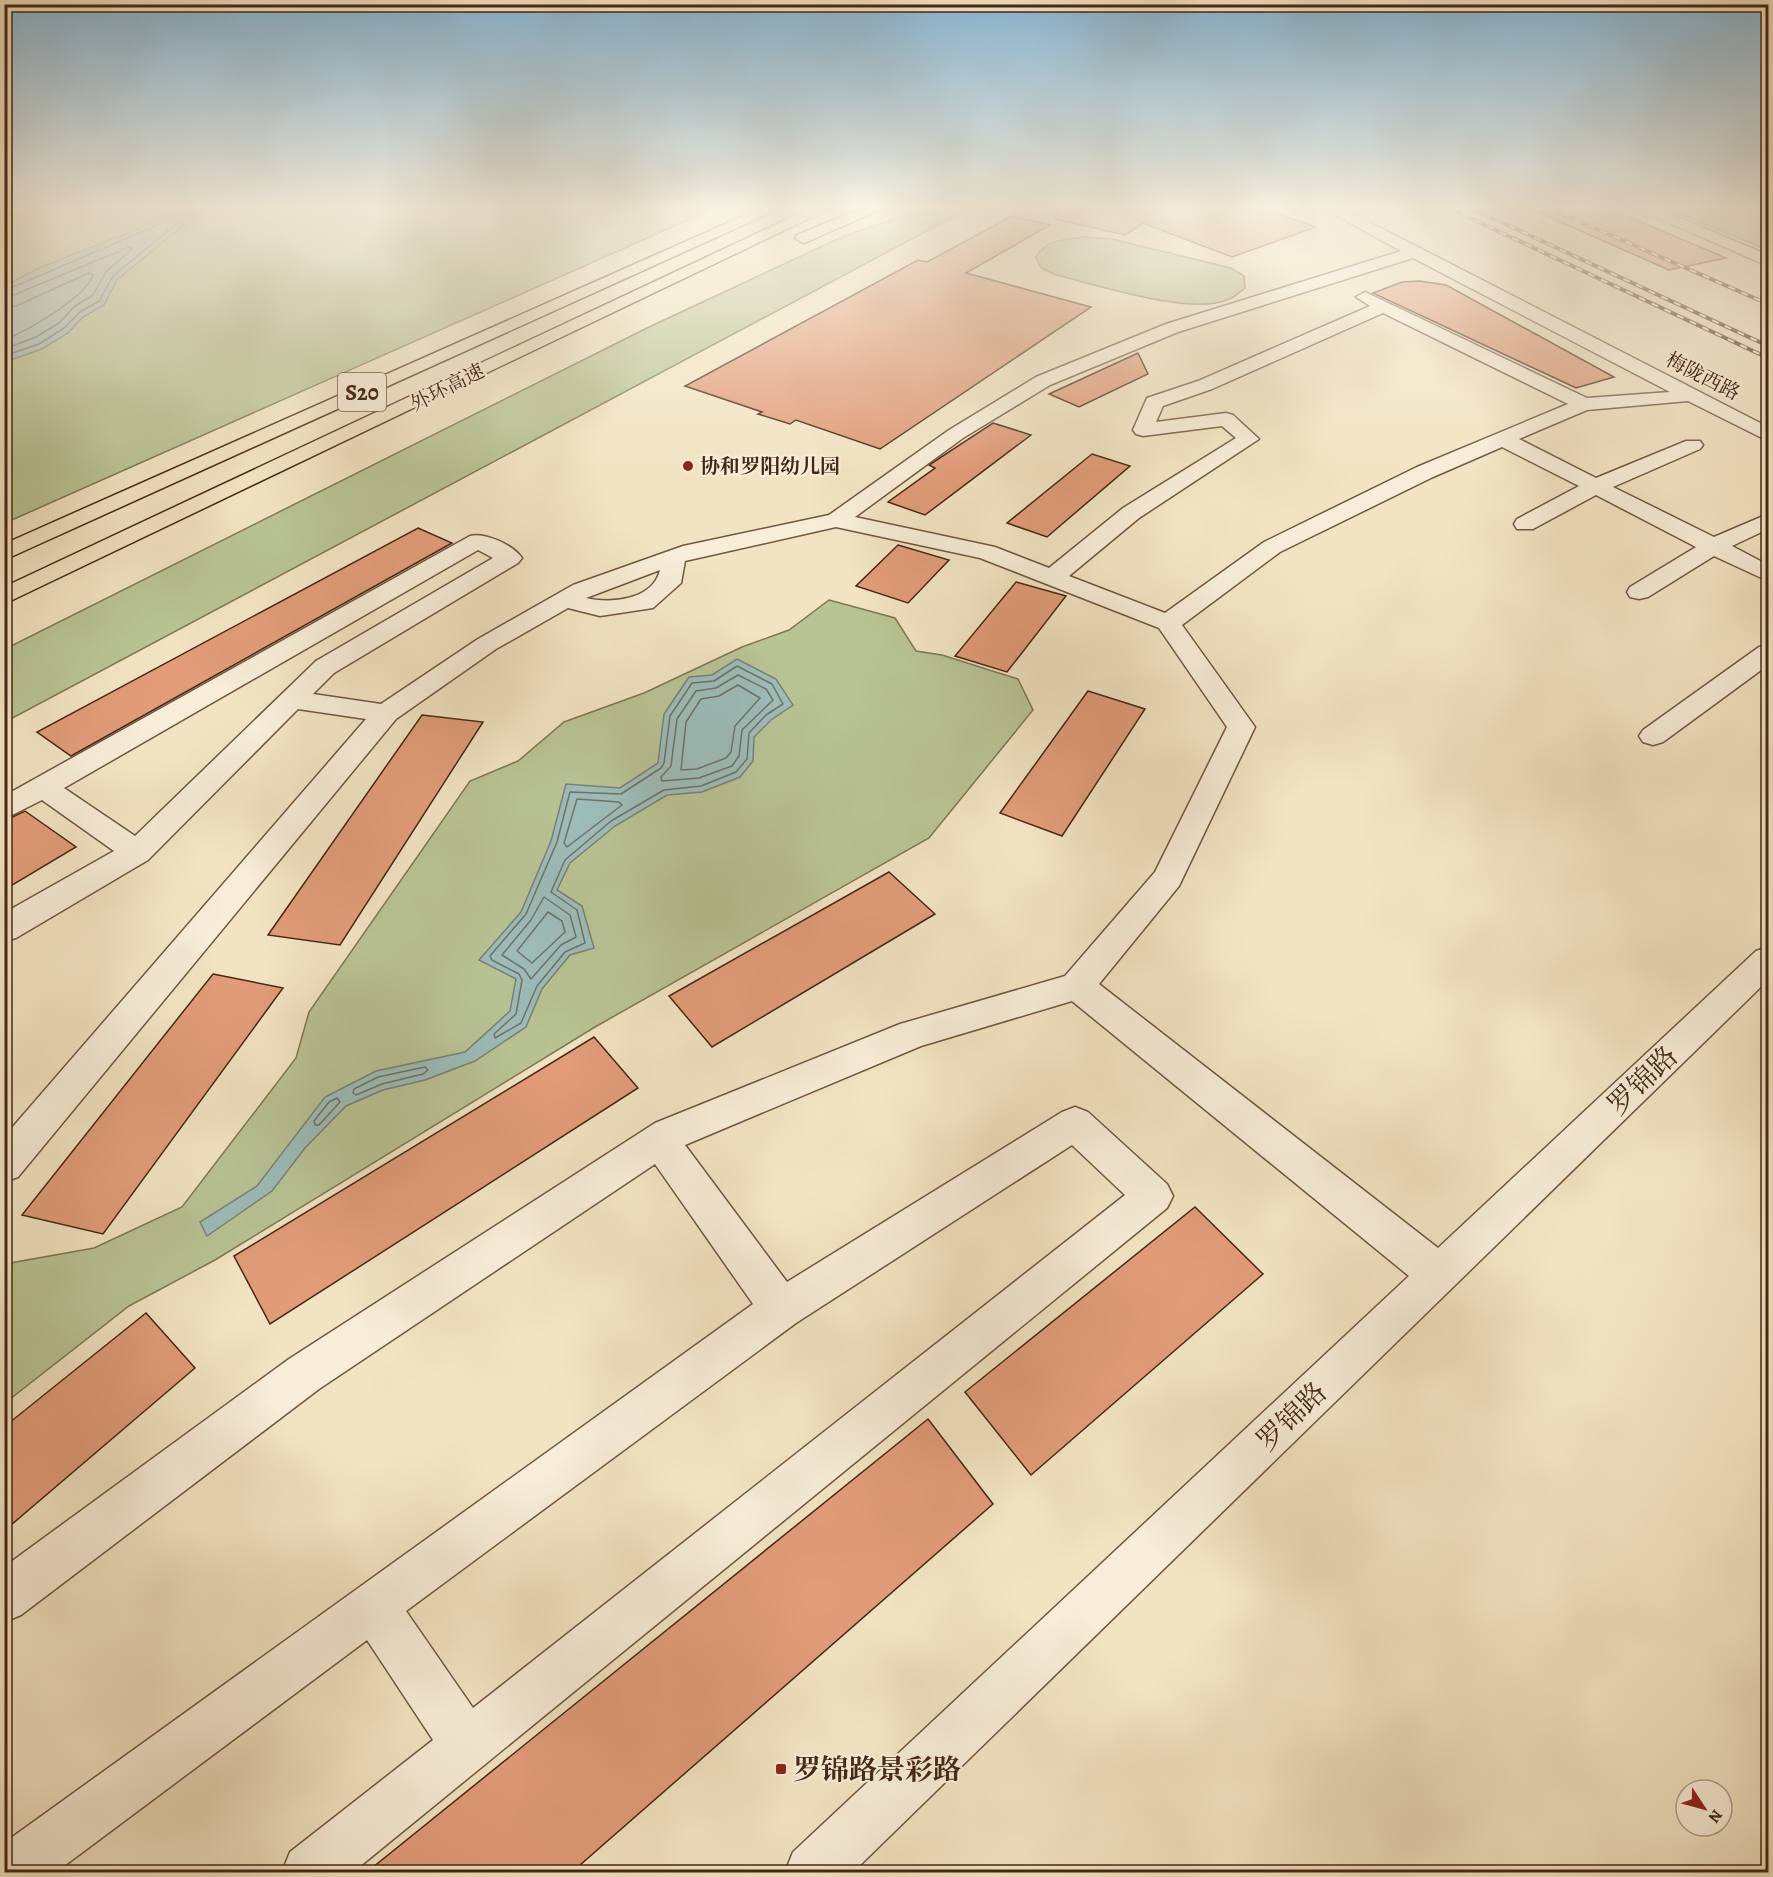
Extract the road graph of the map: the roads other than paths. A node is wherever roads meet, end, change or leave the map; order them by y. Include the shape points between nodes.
1 (570, 296) edge
2 (638, 296) edge
3 (675, 296) edge
4 (1276, 296) edge
5 (1363, 296) edge
6 (1498, 296) edge
7 (1518, 296) edge
8 (1384, 306) junction
9 (469, 378) junction
10 (1690, 395) junction
11 (1584, 404) junction
12 (1768, 423) edge
13 (1768, 435) edge
14 (1503, 439) junction
15 (1693, 445) dead end
16 (1596, 486) junction
17 (836, 520) junction
18 (1768, 521) edge
19 (1525, 524) dead end
20 (1714, 546) junction
21 (4, 553) edge
22 (1768, 574) edge
23 (1052, 578) junction
24 (1639, 592) dead end
25 (4, 597) edge
26 (1168, 623) junction
27 (1768, 653) edge
28 (292, 700) junction
29 (386, 713) junction
30 (1653, 736) dead end
31 (43, 787) junction
32 (4, 808) edge
33 (136, 852) junction
34 (4, 929) edge
35 (1768, 960) edge
36 (1077, 986) junction
37 (660, 1141) junction
38 (4, 1165) edge
39 (1439, 1274) junction
40 (781, 1309) junction
41 (4, 1598) edge
42 (373, 1605) junction
43 (468, 1747) junction
44 (11, 1872) edge
45 (310, 1872) edge
46 (813, 1872) edge

1 - 21 highway, 外环高速 / S20
2 - 9 highway, 外环高速 / S20
3 - 9 highway via 511,370
4 - 17 street via 1172,328 1043,381 956,434
5 - 8 street
6 - 10 street, 梅陇西路
7 - 12 street, 梅陇西路
8 - 11 street
8 - 23 street via 1205,385 1154,402 1143,429 1226,419 1249,439 1131,513
9 - 25 highway, 外环高速 / S20
10 - 11 street
10 - 13 street, 梅陇西路
11 - 14 street
14 - 16 street
14 - 26 street via 1425,472 1272,547
15 - 16 street
16 - 19 street
16 - 20 street
17 - 23 street via 987,552
17 - 29 street via 691,551 582,590 487,644
18 - 20 street
20 - 22 street
20 - 24 street
23 - 26 street
26 - 36 street via 1241,727 1168,878
27 - 30 street
28 - 29 street
28 - 31 street via 325,667 510,558 478,541
28 - 33 street
29 - 38 street
31 - 32 street
31 - 33 street
33 - 34 street
35 - 39 street, 罗锦路
36 - 37 street via 912,1034
36 - 39 street
37 - 40 street
37 - 41 street via 304,1374
39 - 46 street, 罗锦路
40 - 42 street
40 - 43 street via 1075,1123 1153,1196
42 - 43 street
42 - 44 street
43 - 45 street

